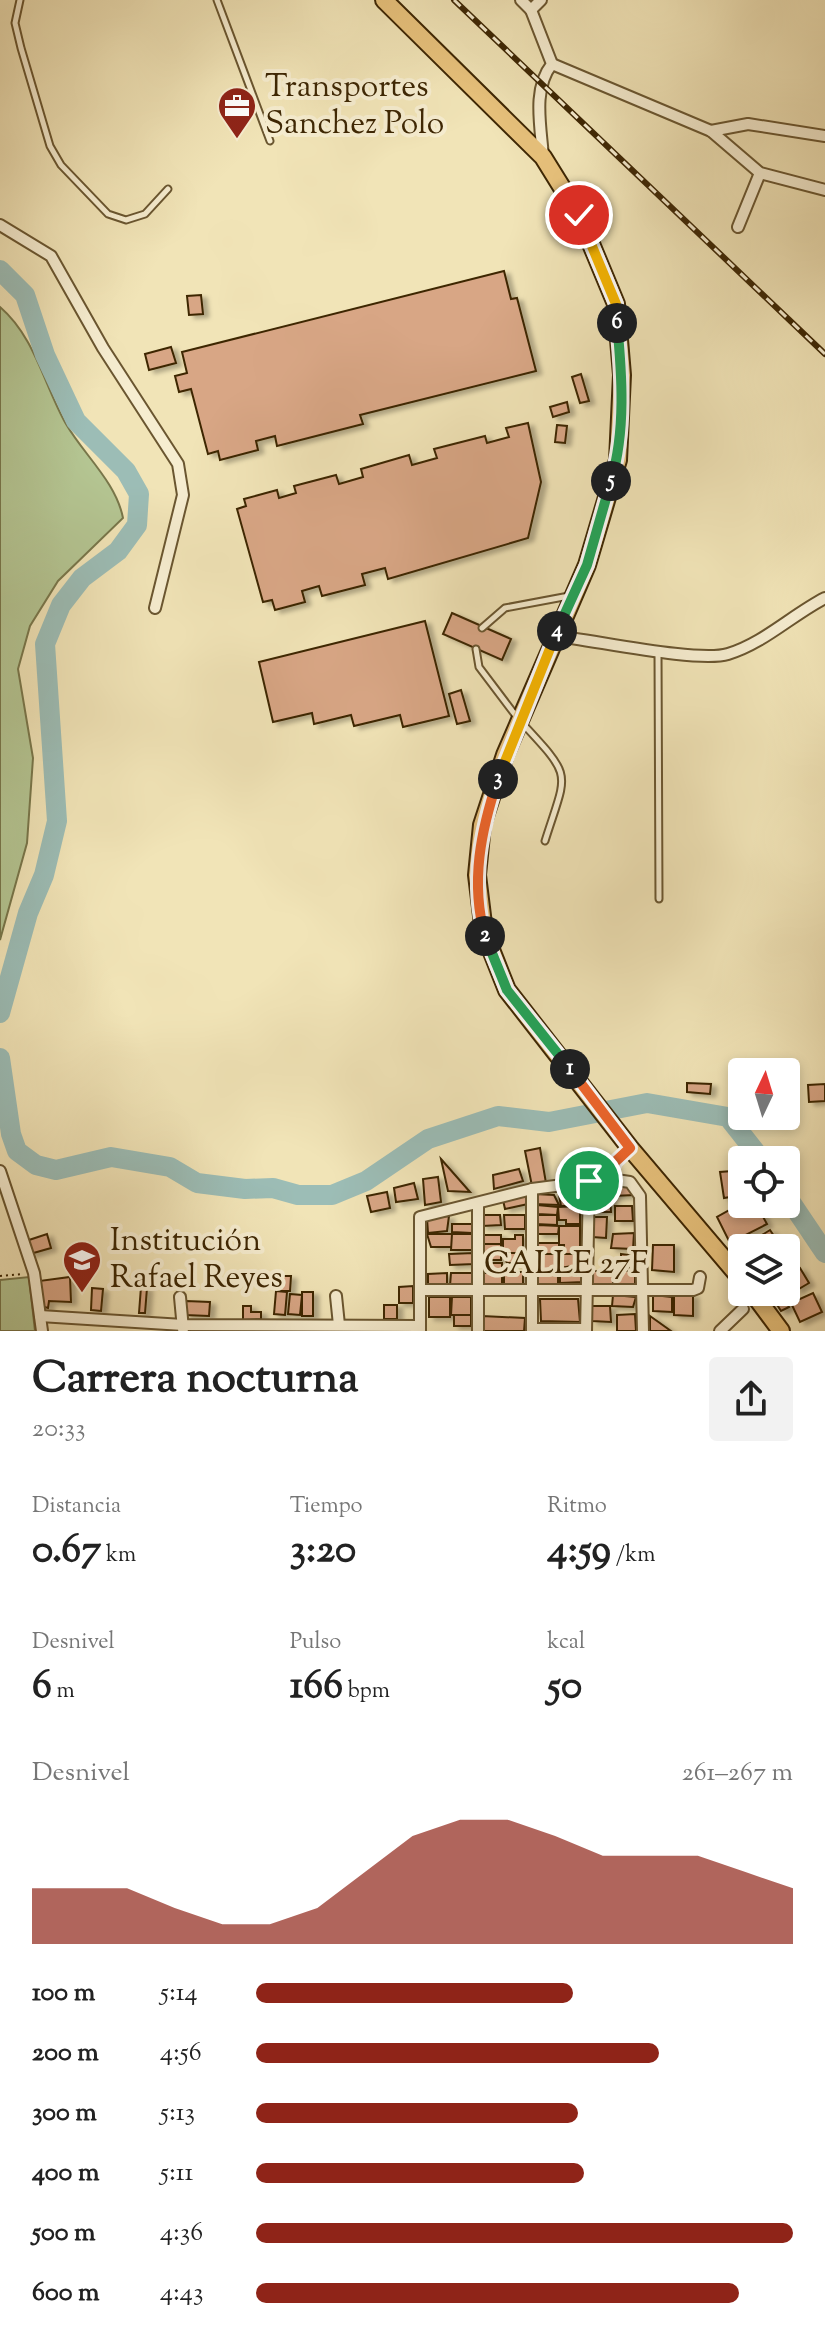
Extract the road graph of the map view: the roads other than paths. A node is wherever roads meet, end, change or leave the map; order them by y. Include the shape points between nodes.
1 (20, 0) edge
2 (217, 0) edge
3 (384, 0) edge
4 (521, 0) edge
5 (541, 0) edge
6 (531, 10) junction
7 (552, 64) junction
8 (711, 131) junction
9 (825, 136) edge
10 (270, 141) dead end
11 (543, 157) junction
12 (760, 173) junction
13 (168, 189) dead end
14 (825, 190) edge
15 (0, 225) edge
16 (738, 227) dead end
17 (574, 595) junction
18 (825, 598) edge
19 (155, 608) dead end
20 (482, 628) dead end
21 (555, 636) junction
22 (476, 649) dead end
23 (658, 649) junction
24 (520, 721) junction
25 (545, 841) dead end
26 (659, 899) dead end
27 (0, 1171) edge
28 (589, 1181) junction
29 (532, 1189) junction
30 (478, 1205) junction
31 (728, 1264) edge
32 (700, 1277) dead end
33 (421, 1290) junction
34 (478, 1290) junction
35 (587, 1290) junction
36 (532, 1291) junction
37 (643, 1292) junction
38 (336, 1296) dead end
39 (180, 1297) dead end
40 (762, 1306) edge
41 (743, 1309) dead end
42 (40, 1316) junction
43 (339, 1325) junction
44 (183, 1328) edge
45 (317, 1328) edge
46 (420, 1329) edge
47 (532, 1330) edge
48 (586, 1330) edge
49 (42, 1331) edge
50 (478, 1331) edge
51 (643, 1331) edge
52 (720, 1331) edge
53 (781, 1331) edge

1 - 13 lane via 15,23 21,48 50,146 61,165 108,214 126,220 145,214
2 - 10 lane
3 - 11 main road
4 - 6 street
5 - 6 street
6 - 7 street
7 - 8 street
7 - 11 street via 540,98
8 - 9 street via 748,124
8 - 12 street
11 - 17 main road via 579,215 616,304 622,375 618,460
12 - 14 street
12 - 16 street
15 - 19 street via 51,256 178,464 183,495
17 - 20 lane via 505,608
17 - 21 main road
18 - 23 street via 763,638 726,654 693,656
21 - 23 street
21 - 24 main road
22 - 24 lane via 479,667
23 - 26 lane
24 - 25 lane via 563,771
24 - 31 main road via 482,825 477,875 484,932 507,990
27 - 42 street via 34,1273
28 - 29 street
28 - 35 street
28 - 37 street via 630,1182 640,1196
29 - 30 street
29 - 36 street
30 - 33 street via 425,1214 418,1222
30 - 34 street
32 - 37 street, CALLE 27F via 696,1290
33 - 34 street, CALLE 27F
33 - 46 street
34 - 36 street, CALLE 27F
34 - 50 street
35 - 36 street, CALLE 27F
35 - 37 street, CALLE 27F
35 - 48 street
36 - 47 street
37 - 51 street
38 - 43 street
39 - 44 street
40 - 53 main road
41 - 52 street
42 - 44 street
42 - 49 street
43 - 45 street
43 - 46 street
44 - 45 street
47 - 48 street

